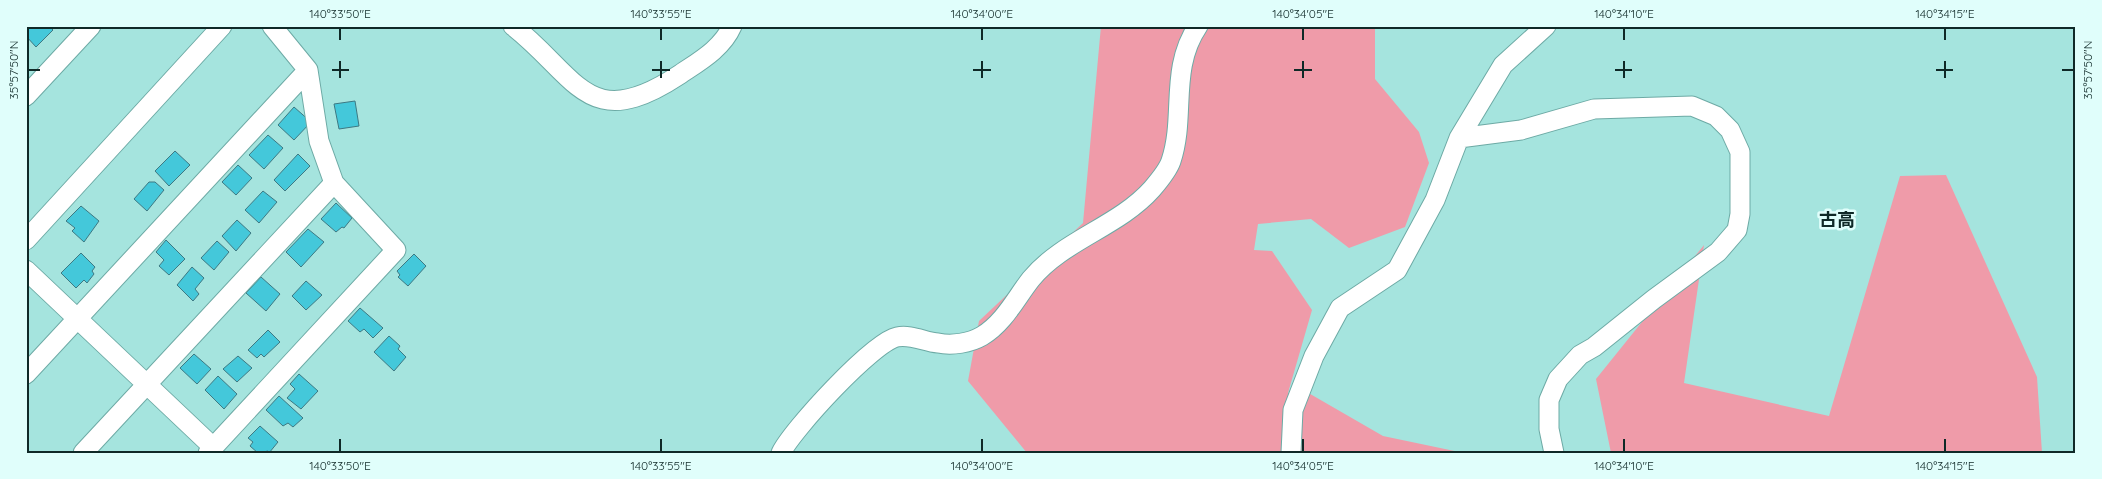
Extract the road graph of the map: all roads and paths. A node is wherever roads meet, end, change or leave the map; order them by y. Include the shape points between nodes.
1 (91, 26) edge
2 (222, 26) edge
3 (272, 26) edge
4 (514, 26) edge
5 (732, 26) edge
6 (1198, 26) edge
7 (1546, 26) edge
8 (308, 70) junction
9 (26, 96) edge
10 (1459, 138) junction
11 (334, 183) junction
12 (26, 240) edge
13 (26, 270) edge
14 (78, 318) junction
15 (26, 374) edge
16 (147, 384) junction
17 (211, 450) edge
18 (83, 453) edge
19 (781, 453) edge
20 (1291, 453) edge
21 (1554, 453) edge

1 - 9 street
2 - 12 street
3 - 8 street
4 - 5 street via 578,88 593,96 625,101 656,90 710,54 722,43
6 - 19 street via 1182,60 1171,162 1151,190 1129,209 1049,262 1031,279 1014,305 983,335 967,342 938,344 922,338 897,337 868,355 793,433
7 - 10 street via 1503,65
8 - 11 street via 319,141
8 - 14 street
10 - 20 street via 1435,200 1396,270 1340,308 1314,356 1293,410
10 - 21 street via 1521,130 1594,110 1692,106 1716,116 1730,130 1740,152 1737,230 1718,252 1580,355 1558,379 1549,400 1549,428
11 - 16 street
11 - 17 street via 396,250
13 - 14 street
14 - 15 street
14 - 16 street
16 - 17 street
16 - 18 street

